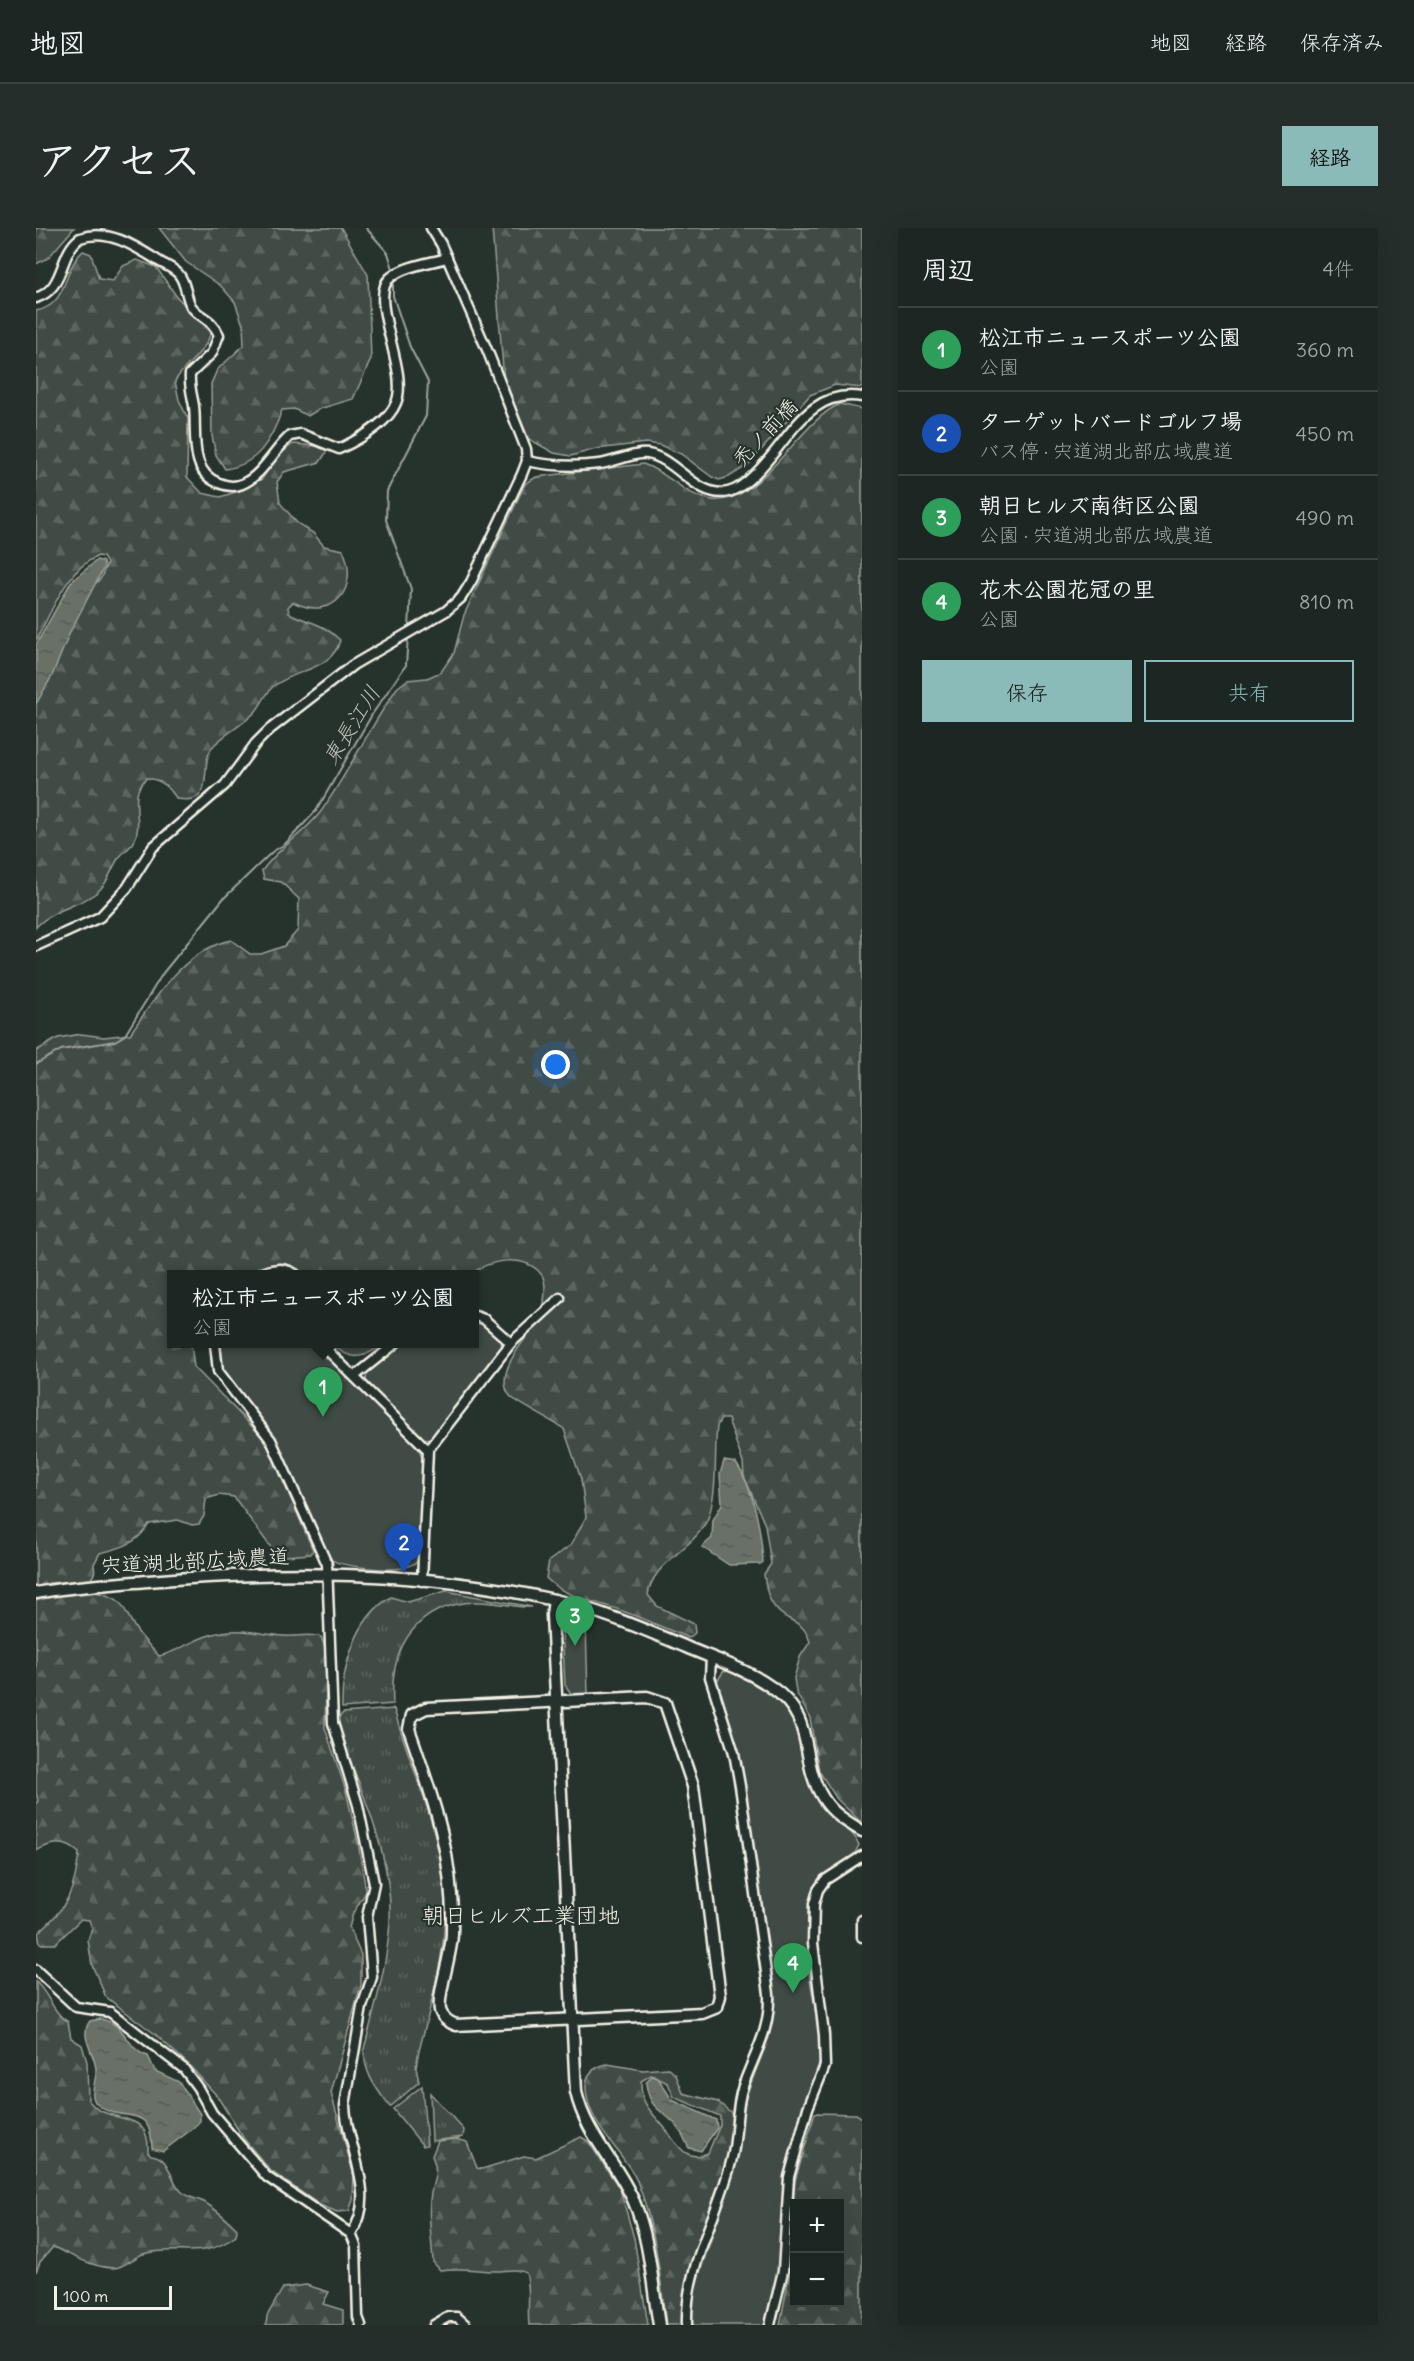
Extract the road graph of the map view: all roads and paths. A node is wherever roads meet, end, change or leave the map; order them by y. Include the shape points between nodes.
1 (431, 228) edge
2 (447, 258) junction
3 (36, 298) edge
4 (862, 397) edge
5 (527, 461) junction
6 (36, 946) edge
7 (271, 1270) edge
8 (288, 1270) edge
9 (560, 1298) dead end
10 (479, 1318) edge
11 (511, 1343) junction
12 (215, 1348) edge
13 (325, 1348) edge
14 (390, 1348) edge
15 (355, 1376) junction
16 (428, 1450) junction
17 (327, 1575) junction
18 (422, 1581) junction
19 (36, 1593) edge
20 (554, 1600) junction
21 (711, 1657) junction
22 (556, 1701) junction
23 (862, 1831) edge
24 (862, 1856) edge
25 (862, 1920) edge
26 (862, 1937) edge
27 (36, 1970) edge
28 (570, 2019) junction
29 (351, 2234) junction
30 (361, 2325) edge
31 (434, 2325) edge
32 (466, 2325) edge
33 (659, 2325) edge
34 (687, 2325) edge
35 (770, 2325) edge

1 - 2 street
2 - 3 street via 400,272 390,277 384,288 381,304 391,335 400,392 387,417 339,448 301,434 290,436 254,477 240,485 226,486 214,481 198,461 190,374 212,353 219,334 214,323 192,307 180,275 120,236 98,230 87,233 69,249 57,281
2 - 5 street via 526,448
4 - 5 street, 禿ノ前橋 via 837,396 823,401 808,412 767,462 728,492 714,492 701,486 664,460 645,453 598,464
5 - 6 street via 461,598 446,611 353,665 269,730 225,785 153,847 114,905 84,926
7 - 8 street
9 - 11 street
10 - 11 street
11 - 16 street
12 - 17 street via 218,1371 271,1440 327,1564
13 - 15 street
14 - 15 street
15 - 16 street
16 - 18 street
17 - 18 street, 宍道湖北部広域農道
17 - 19 street, 宍道湖北部広域農道 via 232,1574
17 - 29 street via 333,1723 358,1805 374,1883 367,1917 372,1977 362,2007 345,2105 362,2195
18 - 20 street, 宍道湖北部広域農道
20 - 21 street, 宍道湖北部広域農道 via 622,1621
20 - 22 street
21 - 23 street, 宍道湖北部広域農道 via 770,1686 793,1708 804,1730 822,1797 832,1810
21 - 34 street via 710,1677 740,1786 770,2014 743,2086 732,2158 688,2287
22 - 28 street
22 - 28 street via 647,1697 665,1703 693,1786 720,1996 717,2007 702,2013
22 - 28 street via 422,1708 412,1715 408,1725 441,1826 451,1877 452,1943 440,2001 443,2016 456,2025
24 - 35 street via 825,1880 814,1904 813,1943 825,2066 808,2108 789,2177 783,2271
25 - 26 street
27 - 29 street via 76,2007 110,2012 184,2069 212,2113 267,2177
28 - 33 street via 579,2108 588,2129 635,2202
29 - 30 street via 356,2246
31 - 32 street via 448,2317 457,2317

